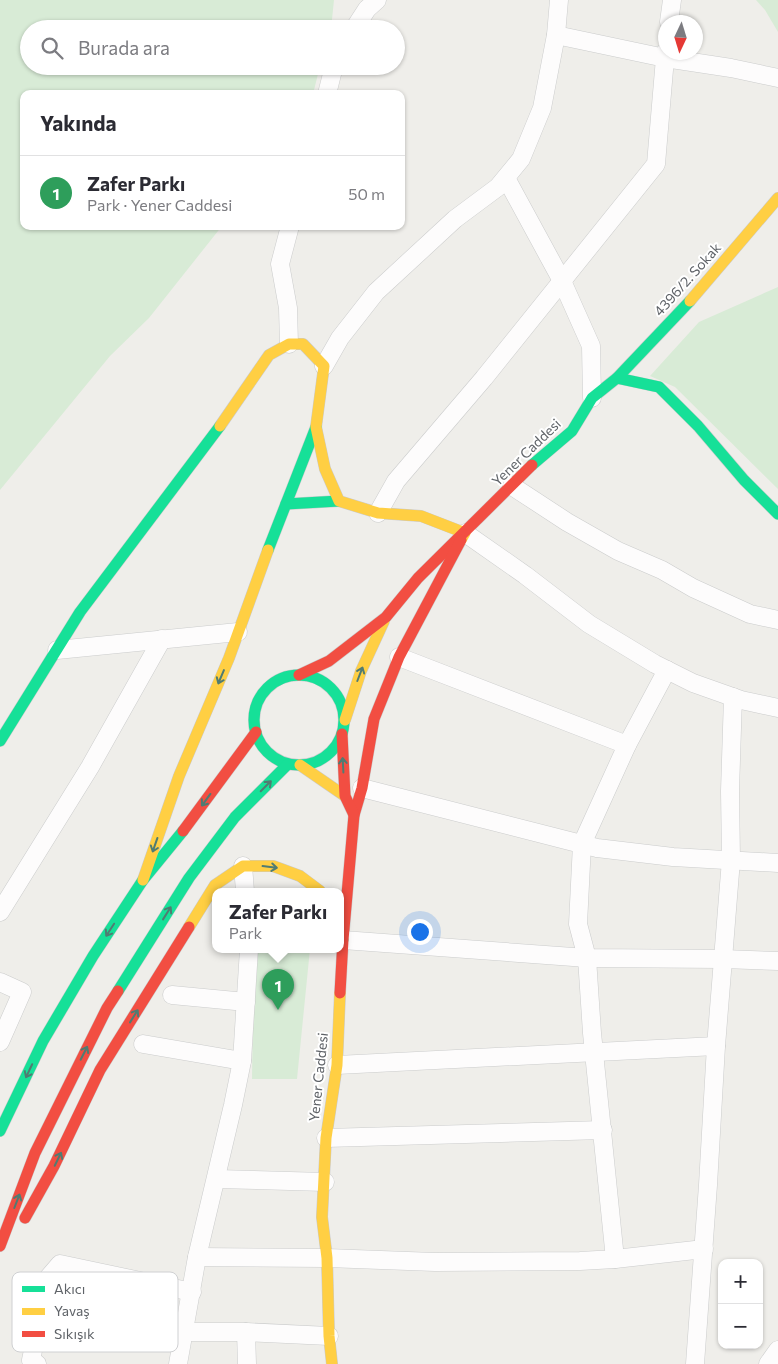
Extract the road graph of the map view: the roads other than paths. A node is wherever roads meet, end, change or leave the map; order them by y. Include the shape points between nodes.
1 (377, 0) edge
2 (560, 0) edge
3 (672, 0) edge
4 (670, 15) edge
5 (360, 20) edge
6 (556, 35) junction
7 (658, 53) edge
8 (665, 60) edge
9 (693, 60) edge
10 (332, 75) edge
11 (778, 78) edge
12 (328, 90) edge
13 (506, 178) junction
14 (778, 198) edge
15 (289, 230) edge
16 (562, 281) junction
17 (289, 344) junction
18 (324, 366) junction
19 (617, 378) junction
20 (592, 398) junction
21 (316, 428) junction
22 (512, 486) junction
23 (339, 502) junction
24 (286, 504) junction
25 (378, 514) junction
26 (778, 514) edge
27 (465, 533) junction
28 (386, 616) junction
29 (778, 620) edge
30 (238, 632) junction
31 (162, 639) junction
32 (57, 650) junction
33 (399, 657) junction
34 (667, 670) junction
35 (299, 675) junction
36 (734, 697) junction
37 (778, 708) edge
38 (345, 720) junction
39 (256, 732) junction
40 (342, 734) junction
41 (0, 741) edge
42 (627, 745) junction
43 (294, 764) junction
44 (362, 788) junction
45 (345, 796) junction
46 (354, 815) junction
47 (582, 844) junction
48 (731, 860) junction
49 (778, 863) edge
50 (243, 866) junction
51 (143, 880) junction
52 (213, 888) edge
53 (245, 888) edge
54 (316, 888) edge
55 (212, 890) edge
56 (0, 912) edge
57 (344, 916) edge
58 (344, 936) edge
59 (248, 953) edge
60 (341, 953) edge
61 (587, 958) junction
62 (723, 959) junction
63 (778, 961) edge
64 (0, 982) edge
65 (172, 995) dead end
66 (246, 1002) junction
67 (0, 1042) edge
68 (143, 1044) dead end
69 (716, 1046) junction
70 (595, 1052) junction
71 (242, 1061) junction
72 (337, 1065) junction
73 (603, 1130) junction
74 (0, 1131) edge
75 (326, 1138) junction
76 (216, 1179) junction
77 (325, 1182) junction
78 (704, 1249) junction
79 (2, 1251) edge
80 (197, 1257) junction
81 (327, 1258) junction
82 (615, 1259) junction
83 (53, 1272) edge
84 (98, 1272) edge
85 (178, 1289) edge
86 (192, 1292) junction
87 (183, 1332) junction
88 (246, 1332) junction
89 (329, 1336) junction
90 (778, 1350) edge
91 (33, 1352) edge
92 (37, 1364) edge
93 (178, 1364) edge
94 (247, 1364) edge
95 (332, 1364) edge
96 (694, 1364) edge
97 (768, 1364) edge

1 - 5 street
2 - 6 street
3 - 4 street
6 - 7 street
6 - 13 street via 542,108 522,159
8 - 16 street via 656,164
9 - 11 street
10 - 12 street
13 - 16 street
13 - 18 street via 455,219 376,292 340,338
14 - 19 main road, 4396/2. Sokak via 686,305
15 - 17 street via 280,264 288,308
16 - 20 street via 591,346
16 - 25 street via 396,481
17 - 18 main road via 303,344
17 - 32 main road via 269,355 80,612
18 - 21 main road
19 - 20 main road, Yener Caddesi
19 - 26 main road via 659,387
20 - 22 main road, Yener Caddesi via 572,431
21 - 23 main road via 325,469
21 - 24 main road
22 - 27 main road, Yener Caddesi
22 - 29 street via 618,551 750,614
23 - 24 main road
23 - 25 main road
24 - 30 main road
25 - 27 main road via 421,516
27 - 28 main road, Yener Caddesi via 418,578
27 - 33 main road, Yener Caddesi
27 - 34 street via 589,624
28 - 35 main road, Yener Caddesi via 329,661
38 -> 28 main road, Yener Caddesi via 361,671
30 - 31 street
30 -> 51 main road via 180,776
31 - 32 street
31 - 56 street via 90,767
32 - 41 main road
33 - 42 street
33 - 44 main road, Yener Caddesi via 374,719
34 - 36 street
34 - 42 street
35 - 38 main road via 311,676 331,688 343,708
35 - 39 main road via 276,681 263,693 255,709
36 - 37 street
36 - 48 street
38 - 40 main road
39 - 43 main road via 260,743 277,760
39 -> 51 main road
40 - 43 main road via 332,752 322,759 311,764
45 -> 40 main road
42 - 47 street
43 - 45 main road
79 -> 43 main road via 35,1153 107,1008 189,878 235,817
44 - 46 main road, Yener Caddesi
44 - 47 street
45 - 46 main road
46 - 57 main road, Yener Caddesi
47 - 48 street via 673,857
47 - 61 street via 578,924
48 - 49 street
48 - 62 street
52 -> 50 main road
50 - 53 street
50 -> 54 main road via 273,866 300,876
51 -> 74 main road via 43,1041
79 -> 55 main road via 54,1166 100,1070
58 - 61 street
59 - 66 street
60 - 72 main road, Yener Caddesi
61 - 62 street
61 - 70 street
62 - 63 street
62 - 69 street
64 - 67 street via 22,992
65 - 66 street
66 - 71 street
68 - 71 street
69 - 70 street
69 - 78 street
70 - 72 street
70 - 73 street
71 - 76 street
72 - 75 main road, Yener Caddesi
73 - 75 street
73 - 82 street
75 - 77 main road, Yener Caddesi
76 - 77 street
76 - 80 street
77 - 81 main road, Yener Caddesi via 322,1217
78 - 82 street
78 - 96 street
80 - 81 street
80 - 86 street
81 - 82 street via 435,1262
81 - 89 main road, Yener Caddesi
83 - 84 street via 60,1264
85 - 86 street
86 - 87 street
87 - 88 street
87 - 93 street
88 - 89 street
88 - 94 street
89 - 95 main road, Yener Caddesi
90 - 97 street
91 - 92 street via 31,1360

